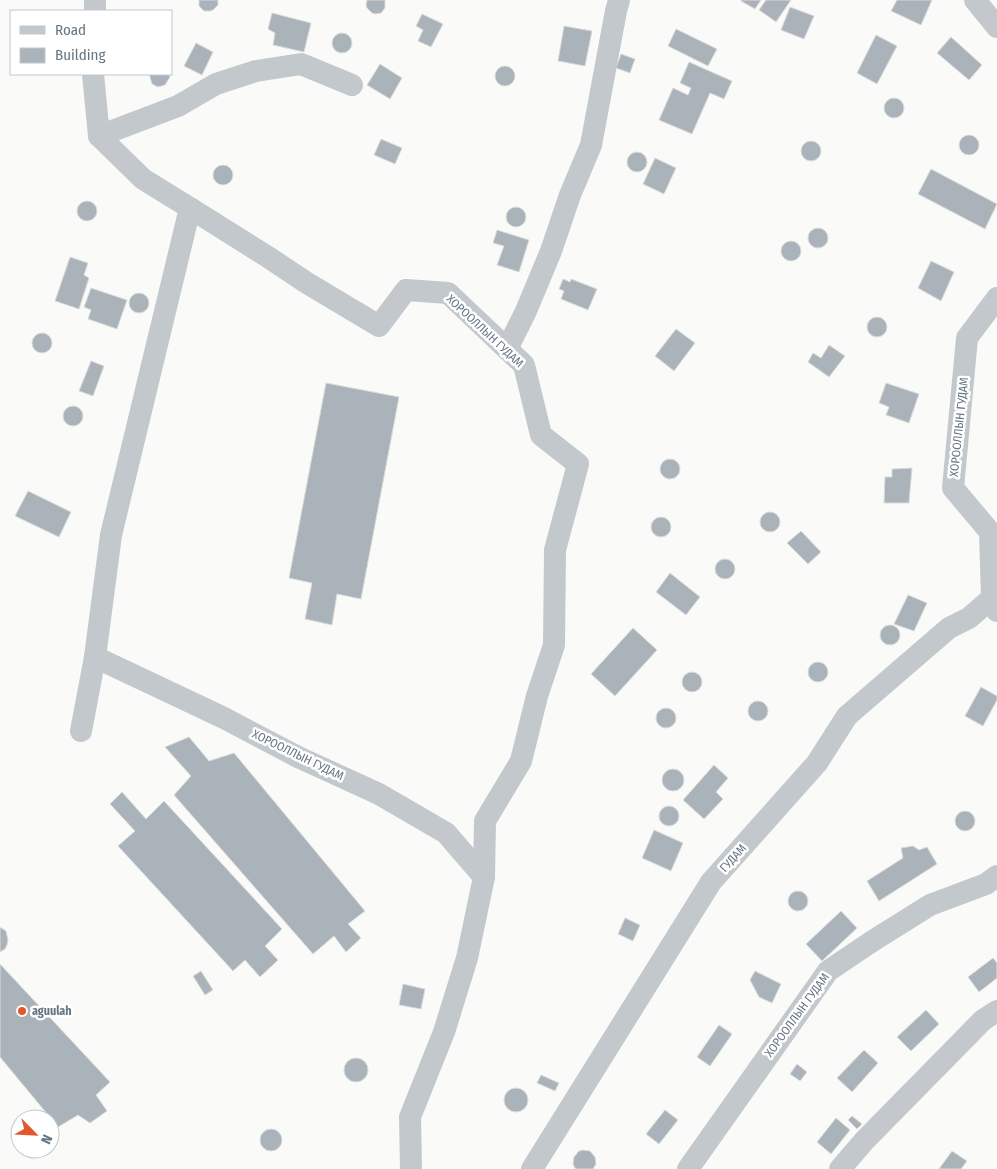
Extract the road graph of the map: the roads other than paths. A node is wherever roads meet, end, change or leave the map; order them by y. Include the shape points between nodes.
1 (619, 0) edge
2 (976, 0) edge
3 (997, 18) edge
4 (997, 27) edge
5 (93, 75) edge
6 (352, 85) dead end
7 (99, 136) junction
8 (190, 208) junction
9 (997, 298) edge
10 (507, 349) junction
11 (994, 605) edge
12 (95, 657) junction
13 (81, 731) dead end
14 (997, 876) edge
15 (484, 877) junction
16 (997, 1011) edge
17 (411, 1169) edge
18 (532, 1169) edge
19 (688, 1169) edge
20 (840, 1169) edge

1 - 10 street via 591,145 526,311
2 - 3 street
2 - 4 street
5 - 7 street
6 - 7 street via 301,64 256,71 216,84 178,106
7 - 8 street via 143,178
8 - 10 street, ХОРООЛЛЫН ГУДАМ via 379,326 406,290 448,293
8 - 12 street via 111,535
9 - 11 street, ХОРООЛЛЫН ГУДАМ via 967,338 953,488 990,532
10 - 15 street, ХОРООЛЛЫН ГУДАМ via 524,365 541,435 578,464 555,550 554,645 521,761 485,821
11 - 18 street, ГУДАМ via 949,628 847,716 817,763 711,882
12 - 13 street
12 - 15 street, ХОРООЛЛЫН ГУДАМ via 379,794 446,833
14 - 19 street, ХОРООЛЛЫН ГУДАМ via 986,884 930,905 828,971
15 - 17 street, ХОРООЛЛЫН ГУДАМ via 467,958 444,1032 410,1117
16 - 20 street via 983,1020

